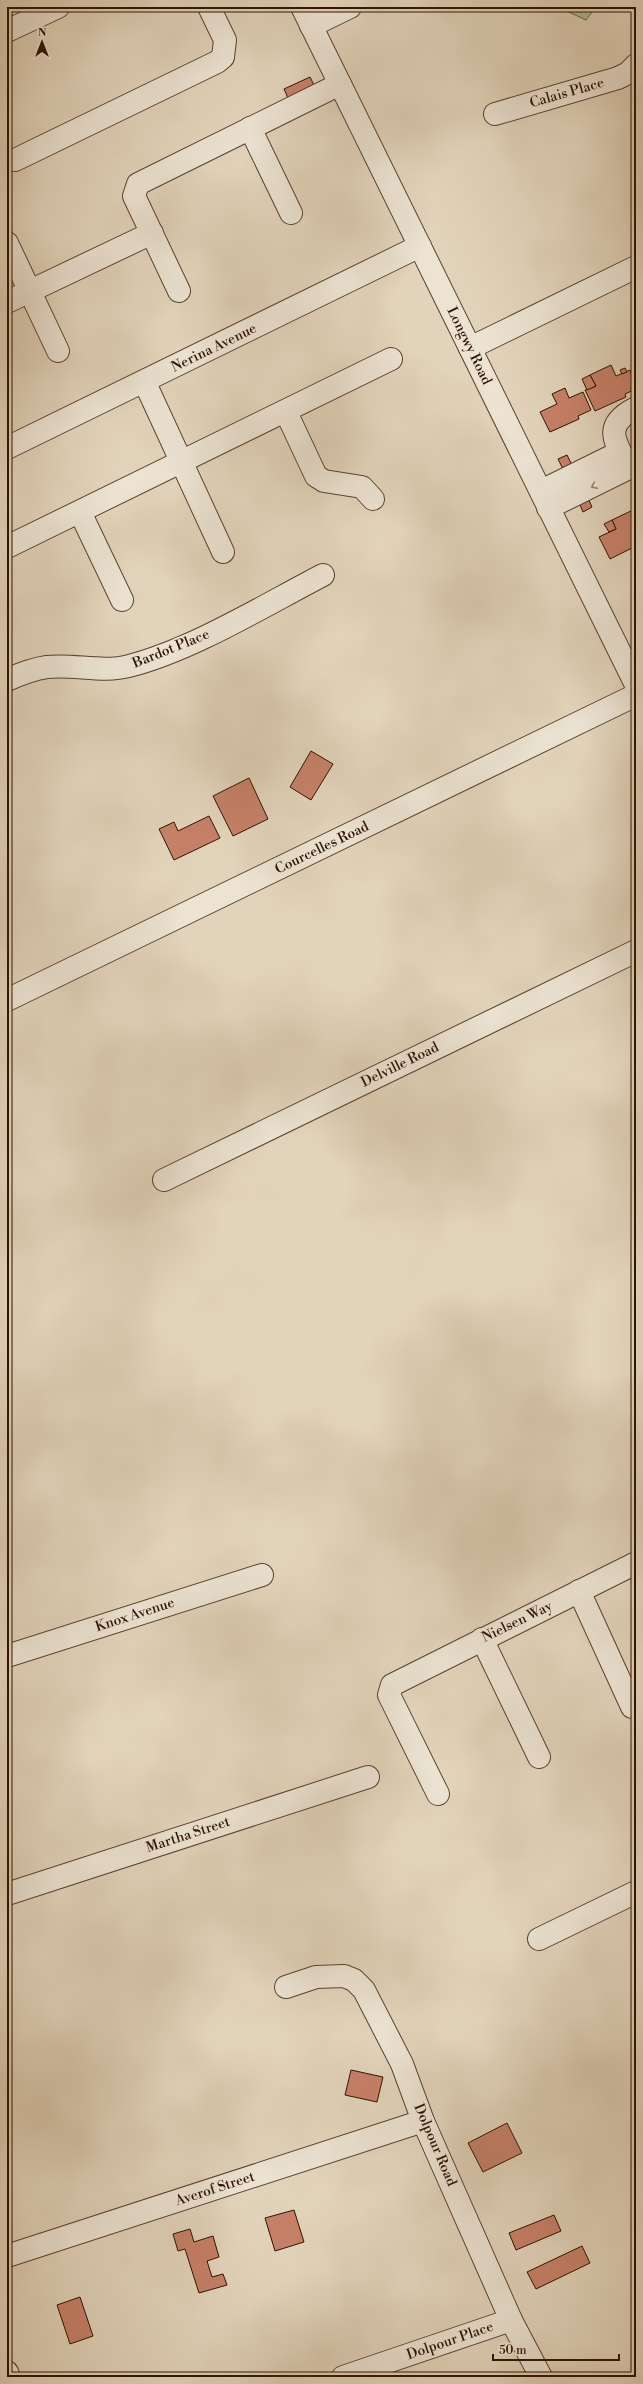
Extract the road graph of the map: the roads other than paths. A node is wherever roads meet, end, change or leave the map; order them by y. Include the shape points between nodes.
1 (58, 7) edge
2 (209, 7) edge
3 (350, 7) edge
4 (307, 16) edge
5 (7, 31) edge
6 (636, 66) edge
7 (340, 84) junction
8 (495, 114) dead end
9 (250, 128) junction
10 (15, 160) dead end
11 (291, 213) dead end
12 (152, 232) junction
13 (7, 243) edge
14 (420, 246) junction
15 (636, 267) edge
16 (179, 291) dead end
17 (30, 292) junction
18 (7, 302) edge
19 (470, 348) junction
20 (58, 351) dead end
21 (391, 359) dead end
22 (144, 383) junction
23 (636, 408) edge
24 (286, 412) junction
25 (7, 448) edge
26 (181, 462) junction
27 (628, 466) edge
28 (373, 499) dead end
29 (544, 500) junction
30 (80, 512) junction
31 (7, 547) edge
32 (224, 552) dead end
33 (323, 575) dead end
34 (122, 600) dead end
35 (7, 680) edge
36 (636, 686) edge
37 (636, 695) edge
38 (636, 951) edge
39 (7, 1000) edge
40 (164, 1180) dead end
41 (636, 1563) edge
42 (262, 1575) dead end
43 (579, 1591) junction
44 (482, 1639) junction
45 (7, 1656) edge
46 (632, 1707) dead end
47 (539, 1757) dead end
48 (368, 1777) dead end
49 (438, 1794) dead end
50 (636, 1892) edge
51 (7, 1894) edge
52 (539, 1939) dead end
53 (286, 1987) dead end
54 (423, 2121) junction
55 (7, 2256) edge
56 (512, 2320) junction
57 (7, 2372) edge
58 (9, 2377) edge
59 (343, 2377) edge
60 (541, 2377) edge

1 - 5 street
2 - 10 street via 225,40 223,57 217,62
3 - 4 street
4 - 7 street, Longwy Road
6 - 8 street, Calais Place via 618,78
7 - 9 street
7 - 14 street, Longwy Road
9 - 11 street
9 - 12 street via 138,184 134,196
12 - 16 street
12 - 17 street
13 - 17 street
14 - 19 street, Longwy Road
14 - 22 street, Nerina Avenue
15 - 19 street
17 - 18 street
17 - 20 street
19 - 29 street, Longwy Road
21 - 24 street
22 - 25 street, Nerina Avenue
22 - 26 street
23 - 27 street via 620,417 615,425 614,435
24 - 26 street
24 - 28 street via 316,476 324,481 362,486
26 - 30 street
26 - 32 street
27 - 29 street
29 - 36 street, Longwy Road
30 - 31 street
30 - 34 street
33 - 35 street, Bardot Place via 207,634 142,663 116,668 47,667
37 - 39 street, Courcelles Road
38 - 40 street, Delville Road
41 - 43 street, Nielsen Way
42 - 45 street, Knox Avenue
43 - 44 street, Nielsen Way
43 - 46 street
44 - 47 street
44 - 49 street, Nielsen Way via 398,1681 390,1688 390,1695
48 - 51 street, Martha Street
50 - 52 street
53 - 54 street, Dolpour Road via 316,1977 331,1976 344,1976 360,1983 402,2064
54 - 55 street, Averof Street
54 - 56 street, Dolpour Road
56 - 59 street, Dolpour Place
56 - 60 street, Dolpour Road
57 - 58 street

